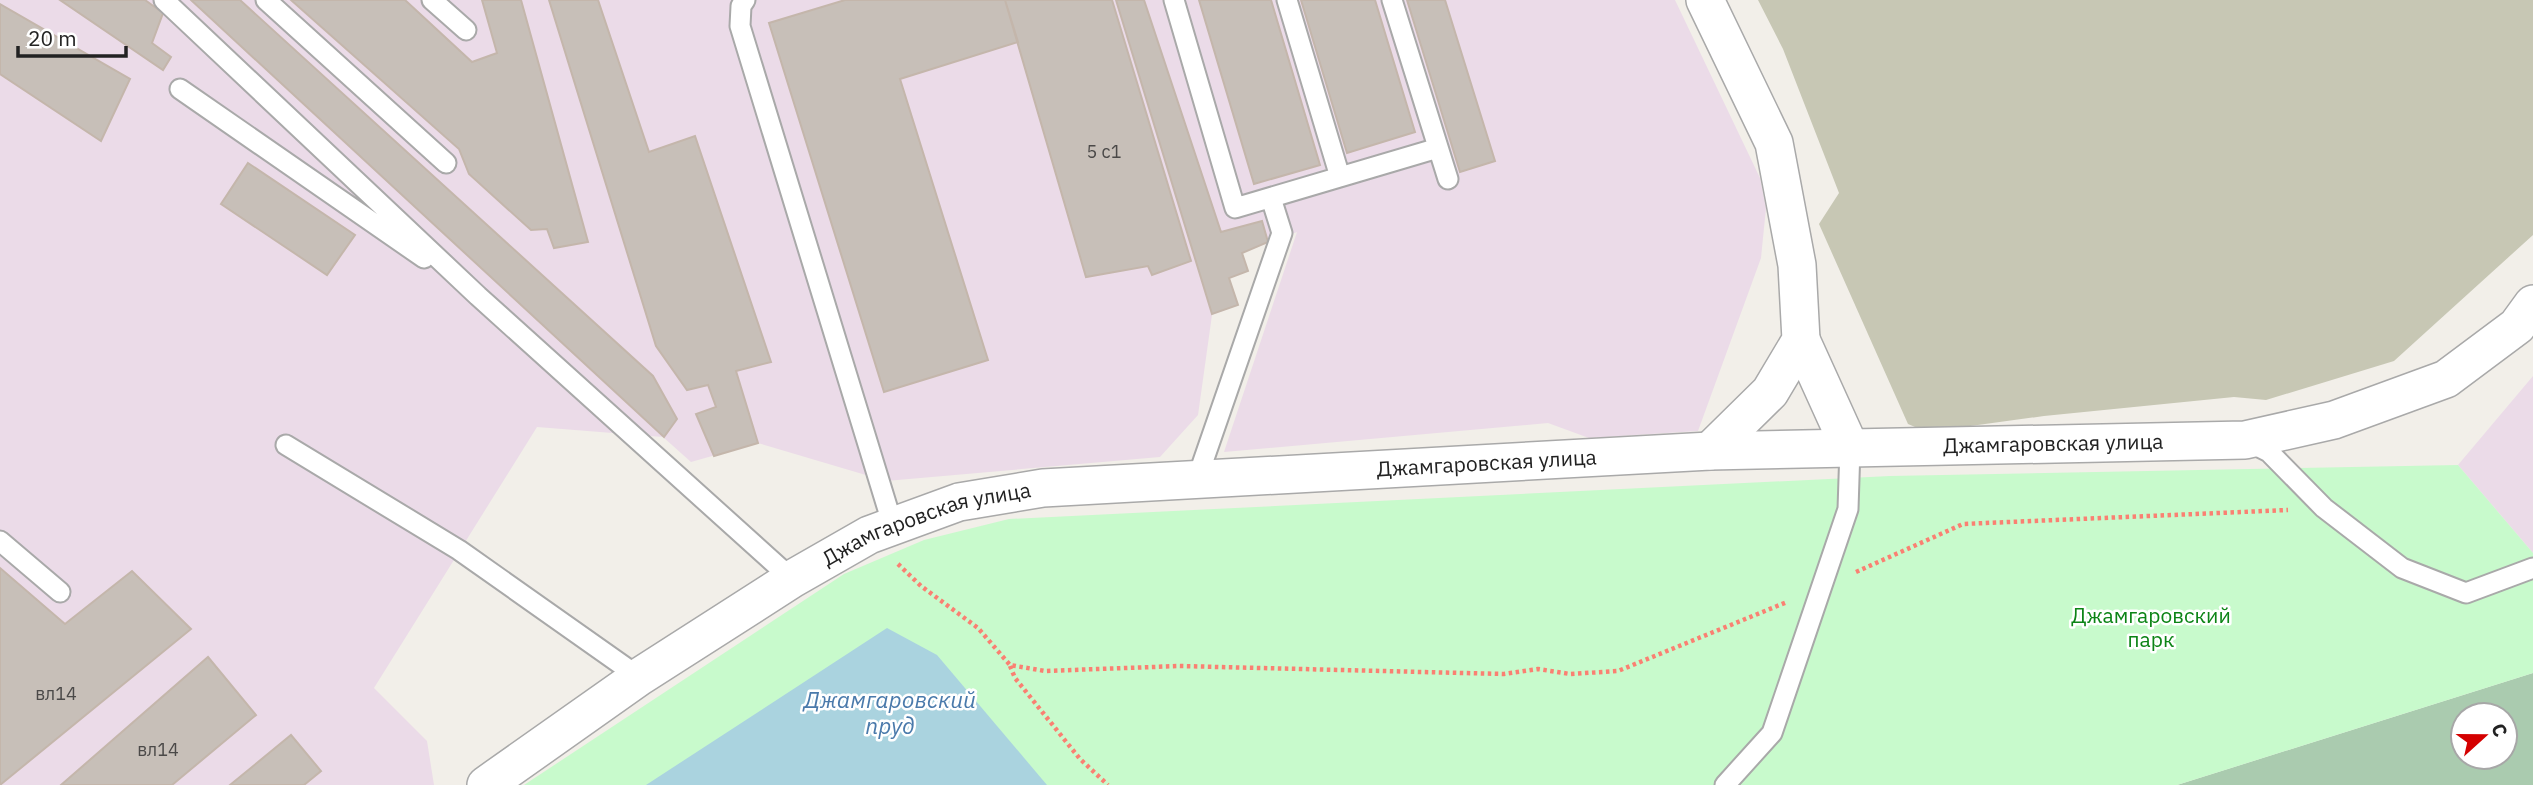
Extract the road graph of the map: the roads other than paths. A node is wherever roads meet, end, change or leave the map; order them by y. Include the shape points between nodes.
1 (163, 0) edge
2 (265, 0) edge
3 (432, 0) edge
4 (745, 0) edge
5 (1174, 0) edge
6 (1287, 0) edge
7 (1392, 0) edge
8 (1705, 0) edge
9 (466, 30) dead end
10 (180, 89) dead end
11 (1438, 149) junction
12 (446, 163) dead end
13 (1340, 177) junction
14 (1448, 179) dead end
15 (1271, 198) junction
16 (478, 296) junction
17 (2533, 304) edge
18 (1801, 340) junction
19 (2245, 440) junction
20 (286, 445) dead end
21 (1850, 448) junction
22 (1710, 452) junction
23 (1197, 479) junction
24 (881, 530) junction
25 (0, 541) edge
26 (2533, 568) edge
27 (792, 579) junction
28 (60, 592) dead end
29 (639, 677) junction
30 (486, 785) edge
31 (1725, 785) edge

1 - 16 lane
2 - 12 lane
3 - 9 lane
4 - 24 lane via 740,26
5 - 15 lane via 1235,208
6 - 13 lane
7 - 11 lane
8 - 18 street via 1774,143 1797,265
10 - 16 lane
11 - 13 lane
11 - 14 lane
13 - 15 lane
15 - 23 lane via 1282,233
16 - 27 lane
17 - 19 street, Джамгаровская улица via 2517,326 2446,379 2334,420
18 - 21 street
18 - 22 street via 1770,392
19 - 21 street, Джамгаровская улица
19 - 26 lane via 2269,452 2324,508 2402,568 2466,593
20 - 29 lane via 460,550
21 - 22 street, Джамгаровская улица
21 - 31 lane via 1848,509 1772,733
22 - 23 street, Джамгаровская улица
23 - 24 street, Джамгаровская улица via 1043,488 959,502
24 - 27 street, Джамгаровская улица
25 - 28 lane
27 - 29 street, Джамгаровская улица
29 - 30 street, Джамгаровская улица

